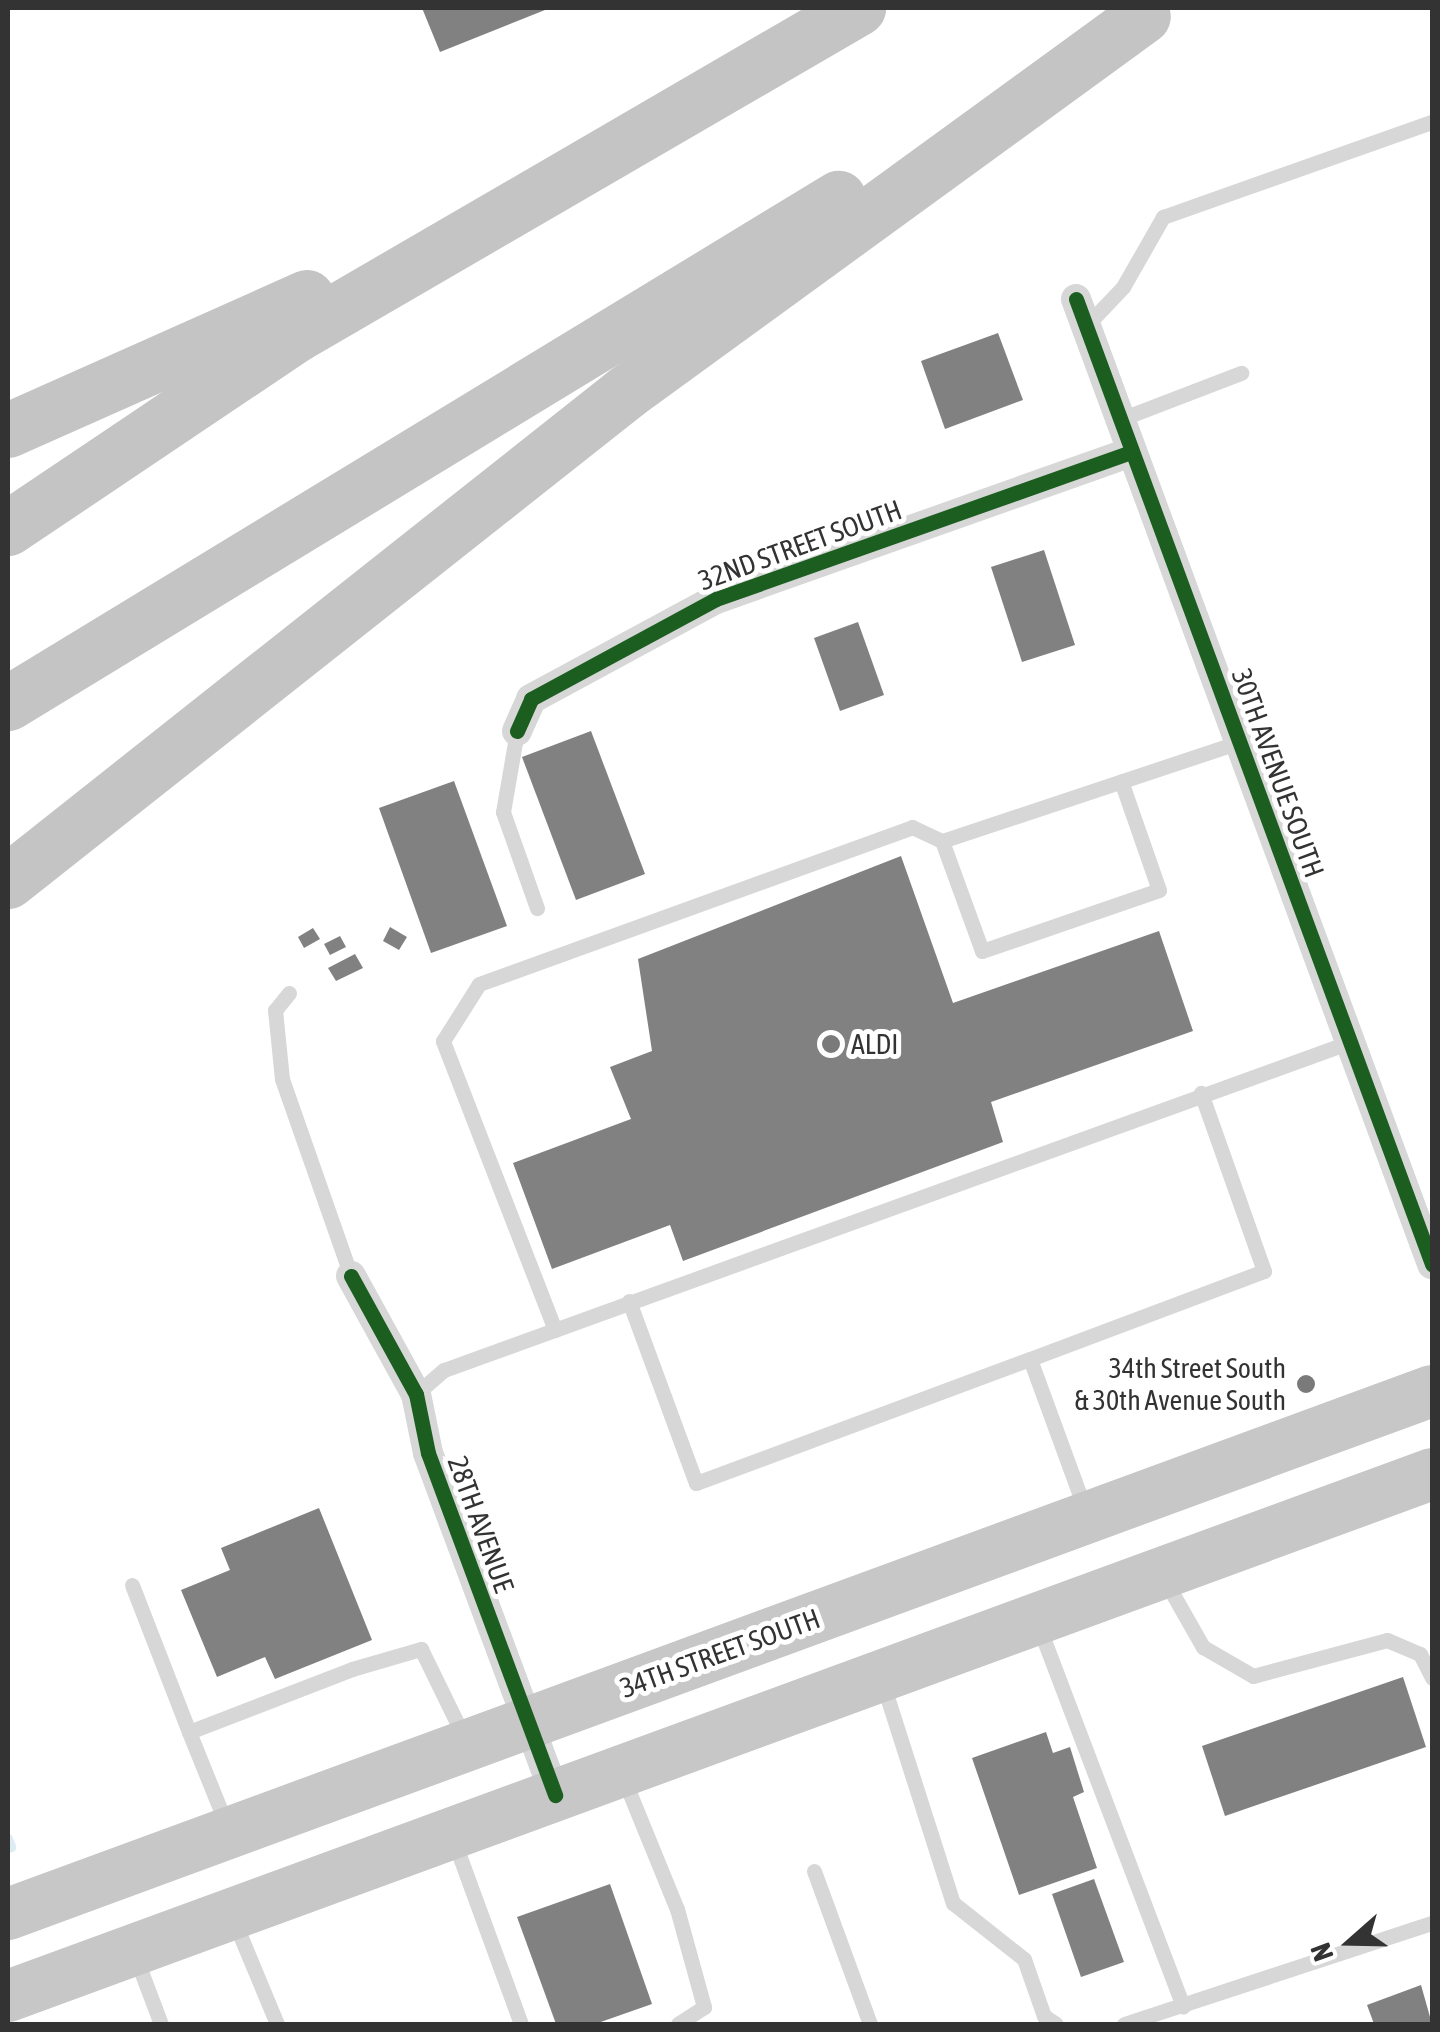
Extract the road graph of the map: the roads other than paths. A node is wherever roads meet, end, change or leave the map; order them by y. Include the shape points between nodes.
1 (858, 8) edge
2 (1150, 12) edge
3 (1432, 122) edge
4 (500, 221) junction
5 (1081, 312) joint
6 (1241, 374) dead end
7 (1120, 420) junction
8 (8, 430) edge
9 (1132, 452) junction
10 (8, 528) edge
11 (8, 703) edge
12 (517, 731) joint
13 (1240, 742) junction
14 (1121, 781) junction
15 (942, 841) junction
16 (8, 880) edge
17 (537, 908) dead end
18 (289, 993) dead end
19 (1350, 1042) junction
20 (1201, 1093) junction
21 (1432, 1264) edge
22 (352, 1276) joint
23 (629, 1302) junction
24 (554, 1330) junction
25 (1030, 1359) junction
26 (1432, 1391) edge
27 (416, 1394) junction
28 (1432, 1474) edge
29 (1088, 1518) junction
30 (1161, 1573) junction
31 (132, 1585) dead end
32 (1036, 1619) junction
33 (880, 1676) junction
34 (1432, 1678) edge
35 (529, 1723) junction
36 (188, 1732) junction
37 (468, 1745) junction
38 (620, 1771) junction
39 (555, 1795) junction
40 (230, 1833) junction
41 (451, 1833) junction
42 (814, 1871) dead end
43 (232, 1913) junction
44 (8, 1914) edge
45 (1432, 1923) edge
46 (132, 1950) junction
47 (8, 1996) edge
48 (1184, 2007) junction
49 (162, 2024) edge
50 (278, 2024) edge
51 (521, 2024) edge
52 (678, 2024) edge
53 (870, 2024) edge
54 (1056, 2024) edge
55 (1124, 2024) edge

1 - 4 highway
2 - 11 highway
2 - 16 highway via 626,392
3 - 5 lane via 1163,217 1124,287
4 - 8 highway
4 - 10 highway via 297,334
5 - 7 street, 30TH AVENUE SOUTH
6 - 7 lane
7 - 9 street, 30TH AVENUE SOUTH
9 - 12 street, 32ND STREET SOUTH via 716,599 531,699
9 - 13 street, 30TH AVENUE SOUTH
12 - 17 lane via 502,812
13 - 14 lane
13 - 19 street, 30TH AVENUE SOUTH
14 - 15 lane
14 - 15 lane via 1159,890 982,952
15 - 24 lane via 912,827 478,984 460,1004 443,1041
18 - 22 lane via 275,1010 282,1079
19 - 20 lane
19 - 21 street, 30TH AVENUE SOUTH
20 - 23 lane
20 - 25 lane via 1264,1270
22 - 27 street, 28TH AVENUE
23 - 24 lane
23 - 25 lane via 696,1482
24 - 27 lane via 444,1370
25 - 29 lane
26 - 29 highway, 34TH STREET SOUTH
27 - 35 street, 28TH AVENUE via 428,1453
28 - 30 highway
29 - 35 highway, 34TH STREET SOUTH
30 - 32 highway
30 - 34 lane via 1203,1646 1253,1676 1387,1640 1420,1654
31 - 36 lane
32 - 33 highway
32 - 48 lane
33 - 38 highway
33 - 54 lane via 953,1903 1024,1960 1044,2016
35 - 37 highway, 34TH STREET SOUTH
35 - 39 street, 28TH AVENUE
36 - 37 lane via 421,1649
36 - 40 lane
37 - 40 highway, 34TH STREET SOUTH
38 - 39 highway
38 - 52 lane via 704,2007
39 - 41 highway
40 - 44 highway, 34TH STREET SOUTH
41 - 43 highway
41 - 51 lane
42 - 53 lane
43 - 46 highway
43 - 50 lane
45 - 48 lane
46 - 47 highway
46 - 49 lane
48 - 55 lane

